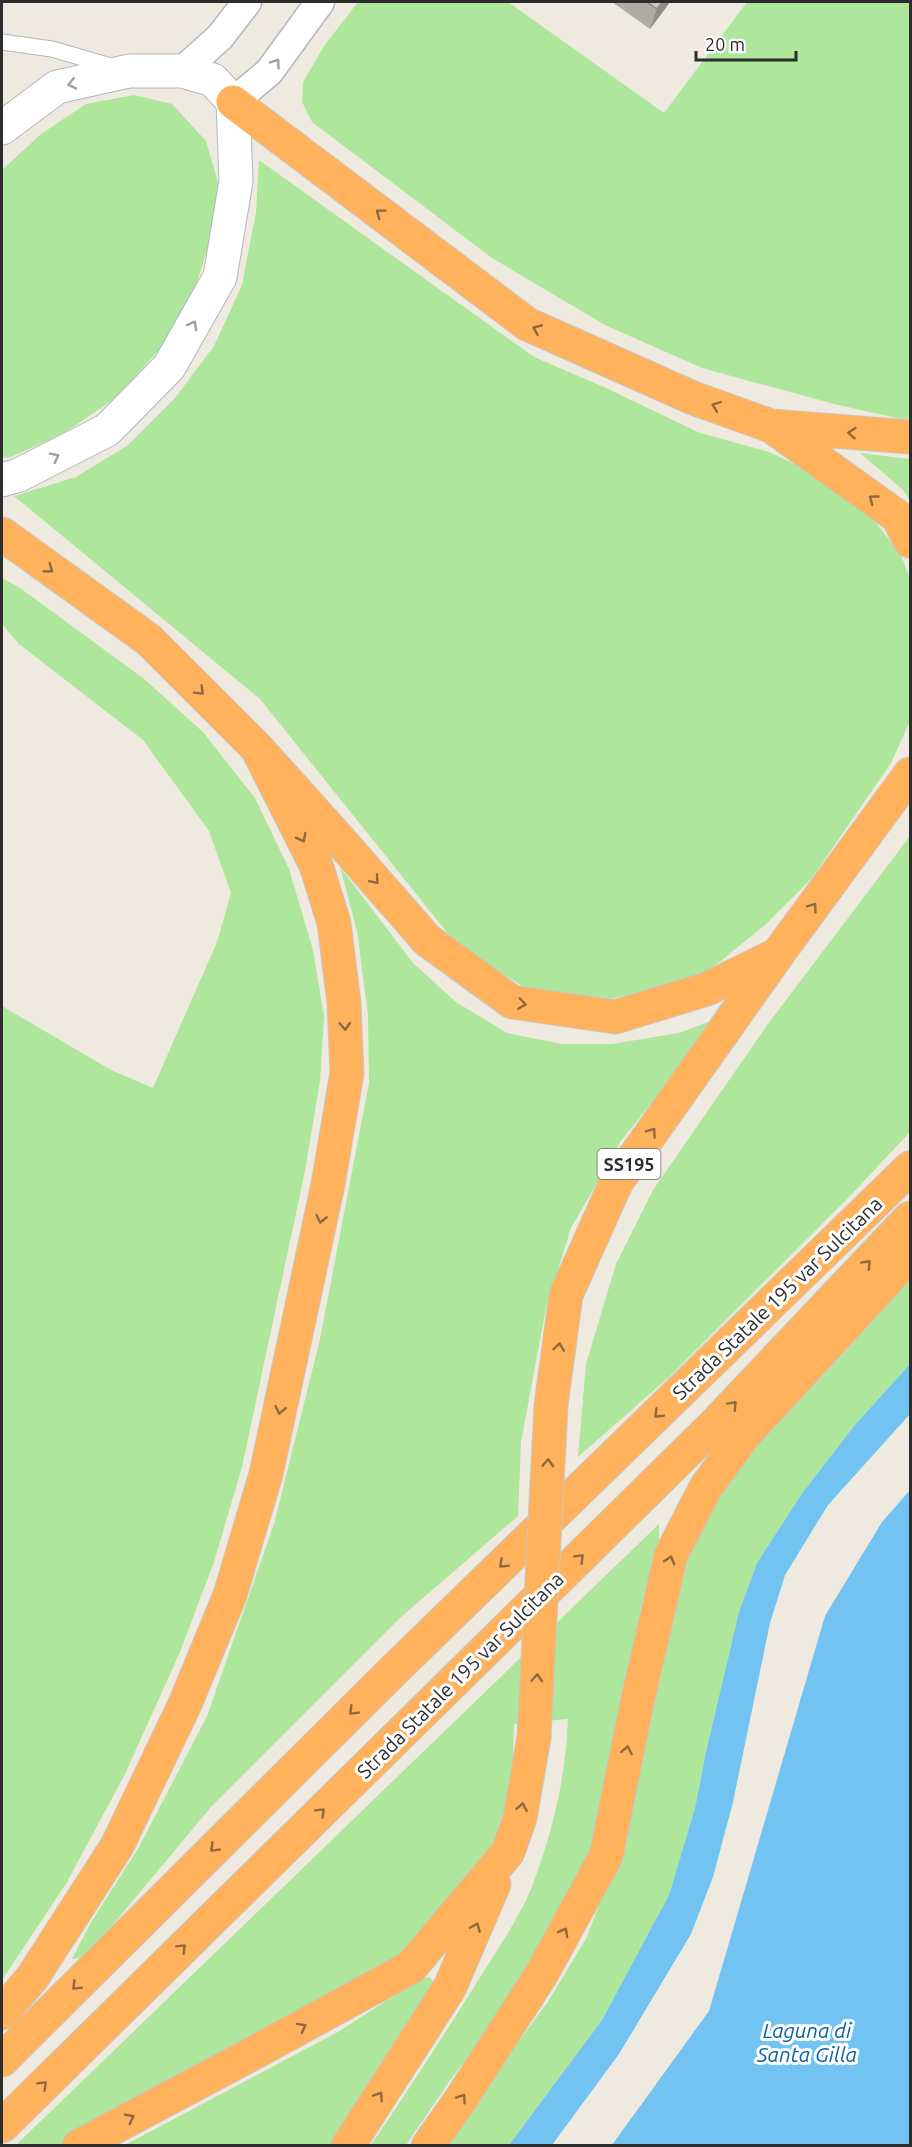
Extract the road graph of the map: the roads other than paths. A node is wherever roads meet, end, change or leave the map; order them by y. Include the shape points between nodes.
1 (247, 2) edge
2 (320, 2) edge
3 (2, 42) edge
4 (129, 71) junction
5 (182, 71) junction
6 (233, 102) junction
7 (2, 128) edge
8 (771, 426) junction
9 (910, 437) edge
10 (2, 480) edge
11 (2, 534) edge
12 (910, 541) edge
13 (257, 748) junction
14 (910, 774) edge
15 (778, 954) junction
16 (910, 1168) edge
17 (910, 1218) edge
18 (910, 1255) edge
19 (508, 1852) junction
20 (2, 2013) edge
21 (2, 2060) edge
22 (2, 2126) edge
23 (79, 2145) edge
24 (348, 2145) edge
25 (428, 2145) edge

1 - 5 street via 220,37
6 -> 2 street via 268,72
3 - 4 lane via 52,49
4 - 5 street
4 -> 7 street via 57,87
5 - 6 street via 213,80
8 -> 6 highway via 693,398 527,324
10 -> 6 street via 107,430 169,367 220,277 236,182
9 -> 8 highway
12 -> 8 highway via 898,517
11 -> 13 highway via 149,640
13 -> 15 highway via 427,940 512,1002 615,1017 707,989
13 -> 20 highway via 316,865 334,923 345,1003 346,1073 328,1184 266,1474 230,1595 185,1704 117,1846 32,1978
15 -> 14 highway
19 -> 15 highway, SS195, bridge via 520,1818 534,1737 551,1405 566,1295 616,1183
16 -> 21 highway, Strada Statale 195 var Sulcitana
22 -> 17 highway, Strada Statale 195 var Sulcitana via 714,1425
25 -> 18 highway via 541,1975 606,1856 671,1555 706,1487 745,1434
23 -> 19 highway via 411,1967
24 -> 19 highway via 450,1987

